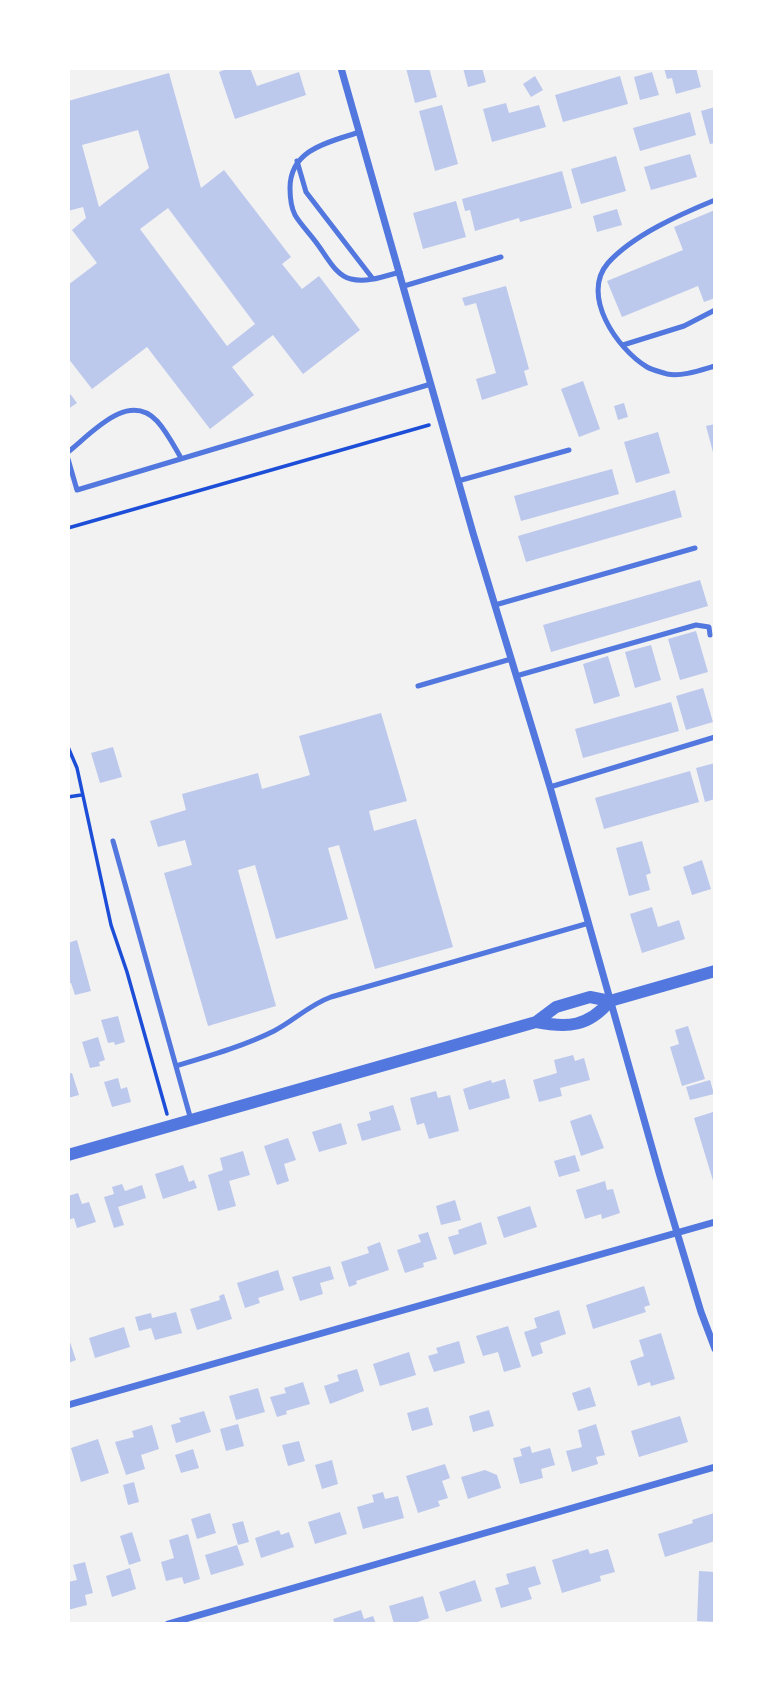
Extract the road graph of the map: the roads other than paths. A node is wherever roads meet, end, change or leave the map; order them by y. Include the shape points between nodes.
1 (341, 68) edge
2 (360, 132) junction
3 (297, 162) junction
4 (715, 200) edge
5 (501, 257) dead end
6 (400, 272) junction
7 (373, 279) junction
8 (404, 286) junction
9 (715, 310) edge
10 (623, 345) junction
11 (715, 366) edge
12 (431, 384) junction
13 (569, 450) dead end
14 (68, 452) edge
15 (68, 458) edge
16 (181, 458) junction
17 (458, 481) junction
18 (695, 548) dead end
19 (495, 605) junction
20 (710, 635) dead end
21 (511, 659) junction
22 (516, 676) junction
23 (418, 686) dead end
24 (715, 737) edge
25 (550, 787) junction
26 (113, 841) dead end
27 (589, 923) junction
28 (715, 971) edge
29 (610, 1001) junction
30 (536, 1022) junction
31 (176, 1066) junction
32 (191, 1120) junction
33 (68, 1155) edge
34 (715, 1222) edge
35 (677, 1233) junction
36 (715, 1349) edge
37 (68, 1405) edge
38 (715, 1467) edge
39 (168, 1624) edge

1 - 2 street
2 - 3 lane via 323,144
2 - 6 street
3 - 7 lane via 306,192
3 - 7 lane via 290,177 295,214 338,273 352,279
4 - 10 lane via 675,216 607,264 597,285 598,301
5 - 8 lane
6 - 7 lane
6 - 8 street
8 - 12 street
9 - 10 lane via 684,326
10 - 11 lane via 648,368 671,375
12 - 16 lane
12 - 17 street
13 - 17 lane
14 - 16 lane via 118,413 129,410 155,419
15 - 16 lane via 77,490
17 - 19 street
18 - 19 lane
19 - 21 street
20 - 22 lane via 709,627 696,625
21 - 22 street
21 - 23 lane
22 - 25 street
24 - 25 lane
25 - 27 street
26 - 31 lane
27 - 29 street
27 - 31 lane via 331,997 260,1038
28 - 29 street
29 - 30 street via 590,997 556,1007
29 - 30 street via 596,1017 560,1026
29 - 35 street
30 - 32 street
31 - 32 lane
32 - 33 street
34 - 35 street
35 - 36 street
35 - 37 street
38 - 39 street

